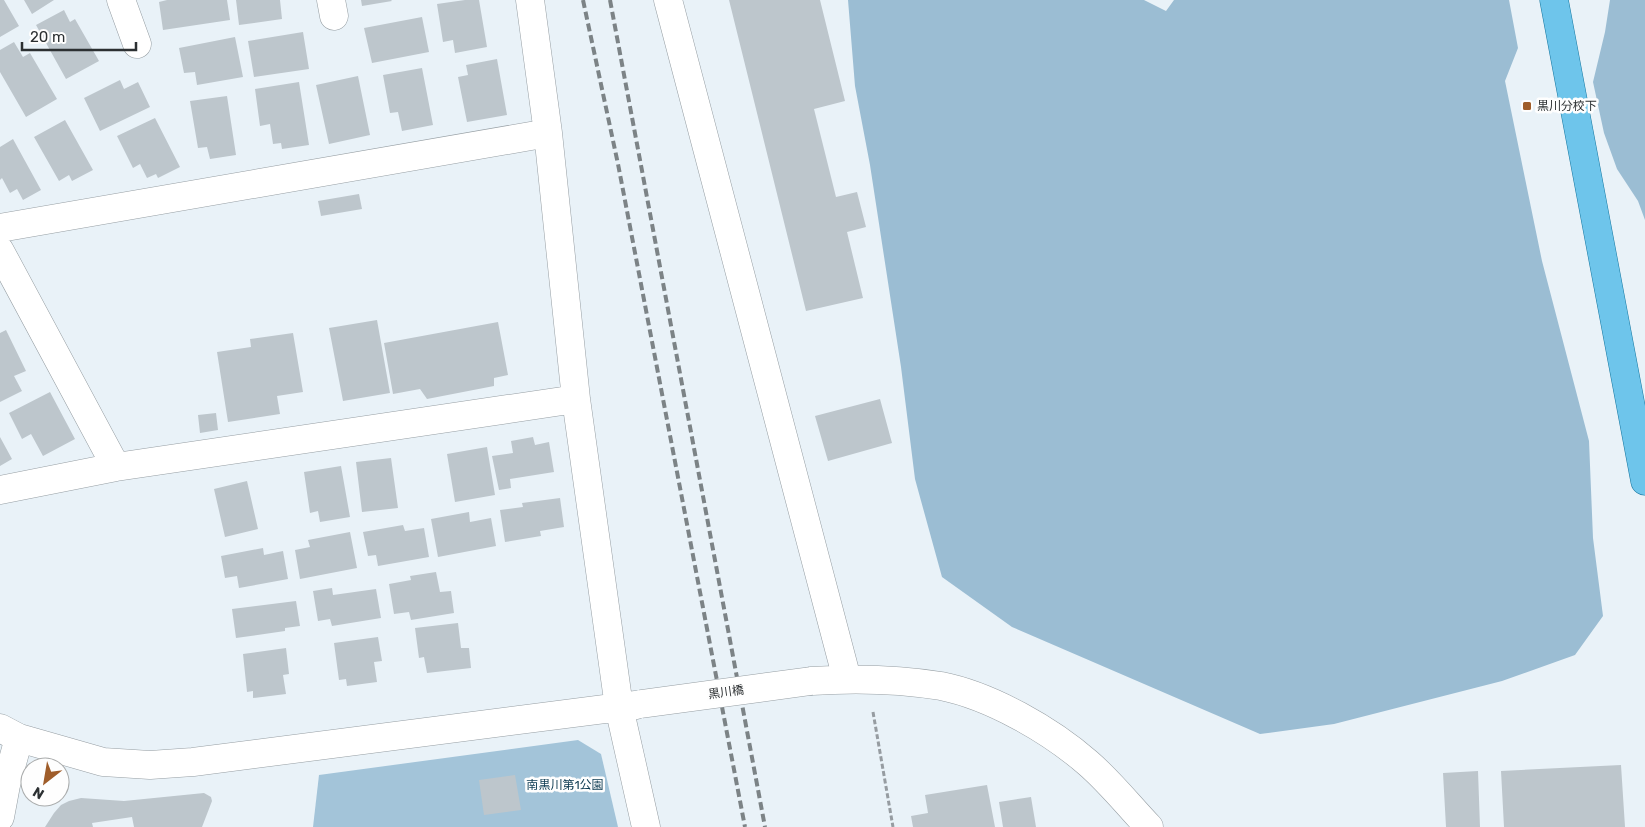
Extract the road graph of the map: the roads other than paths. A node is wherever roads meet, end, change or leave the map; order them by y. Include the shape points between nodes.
1 (121, 0) edge
2 (530, 0) edge
3 (668, 0) edge
4 (1554, 0) edge
5 (137, 44) dead end
6 (548, 133) junction
7 (0, 228) edge
8 (0, 251) edge
9 (576, 399) junction
10 (116, 468) junction
11 (1645, 481) edge
12 (0, 490) edge
13 (847, 679) junction
14 (630, 706) junction
15 (10, 733) edge
16 (0, 817) edge
17 (646, 827) edge
18 (1149, 827) edge

1 - 5 street
2 - 6 street
3 - 13 street
4 - 11 main road
6 - 7 street
6 - 9 street
8 - 10 street
9 - 10 street
9 - 14 street
10 - 12 street
13 - 14 street, 黒川橋, bridge
13 - 18 street, 黒川橋 via 942,687 978,697 1022,718 1057,738 1090,764
14 - 15 street, 黒川橋 via 150,765 103,762
14 - 17 street
15 - 16 street

